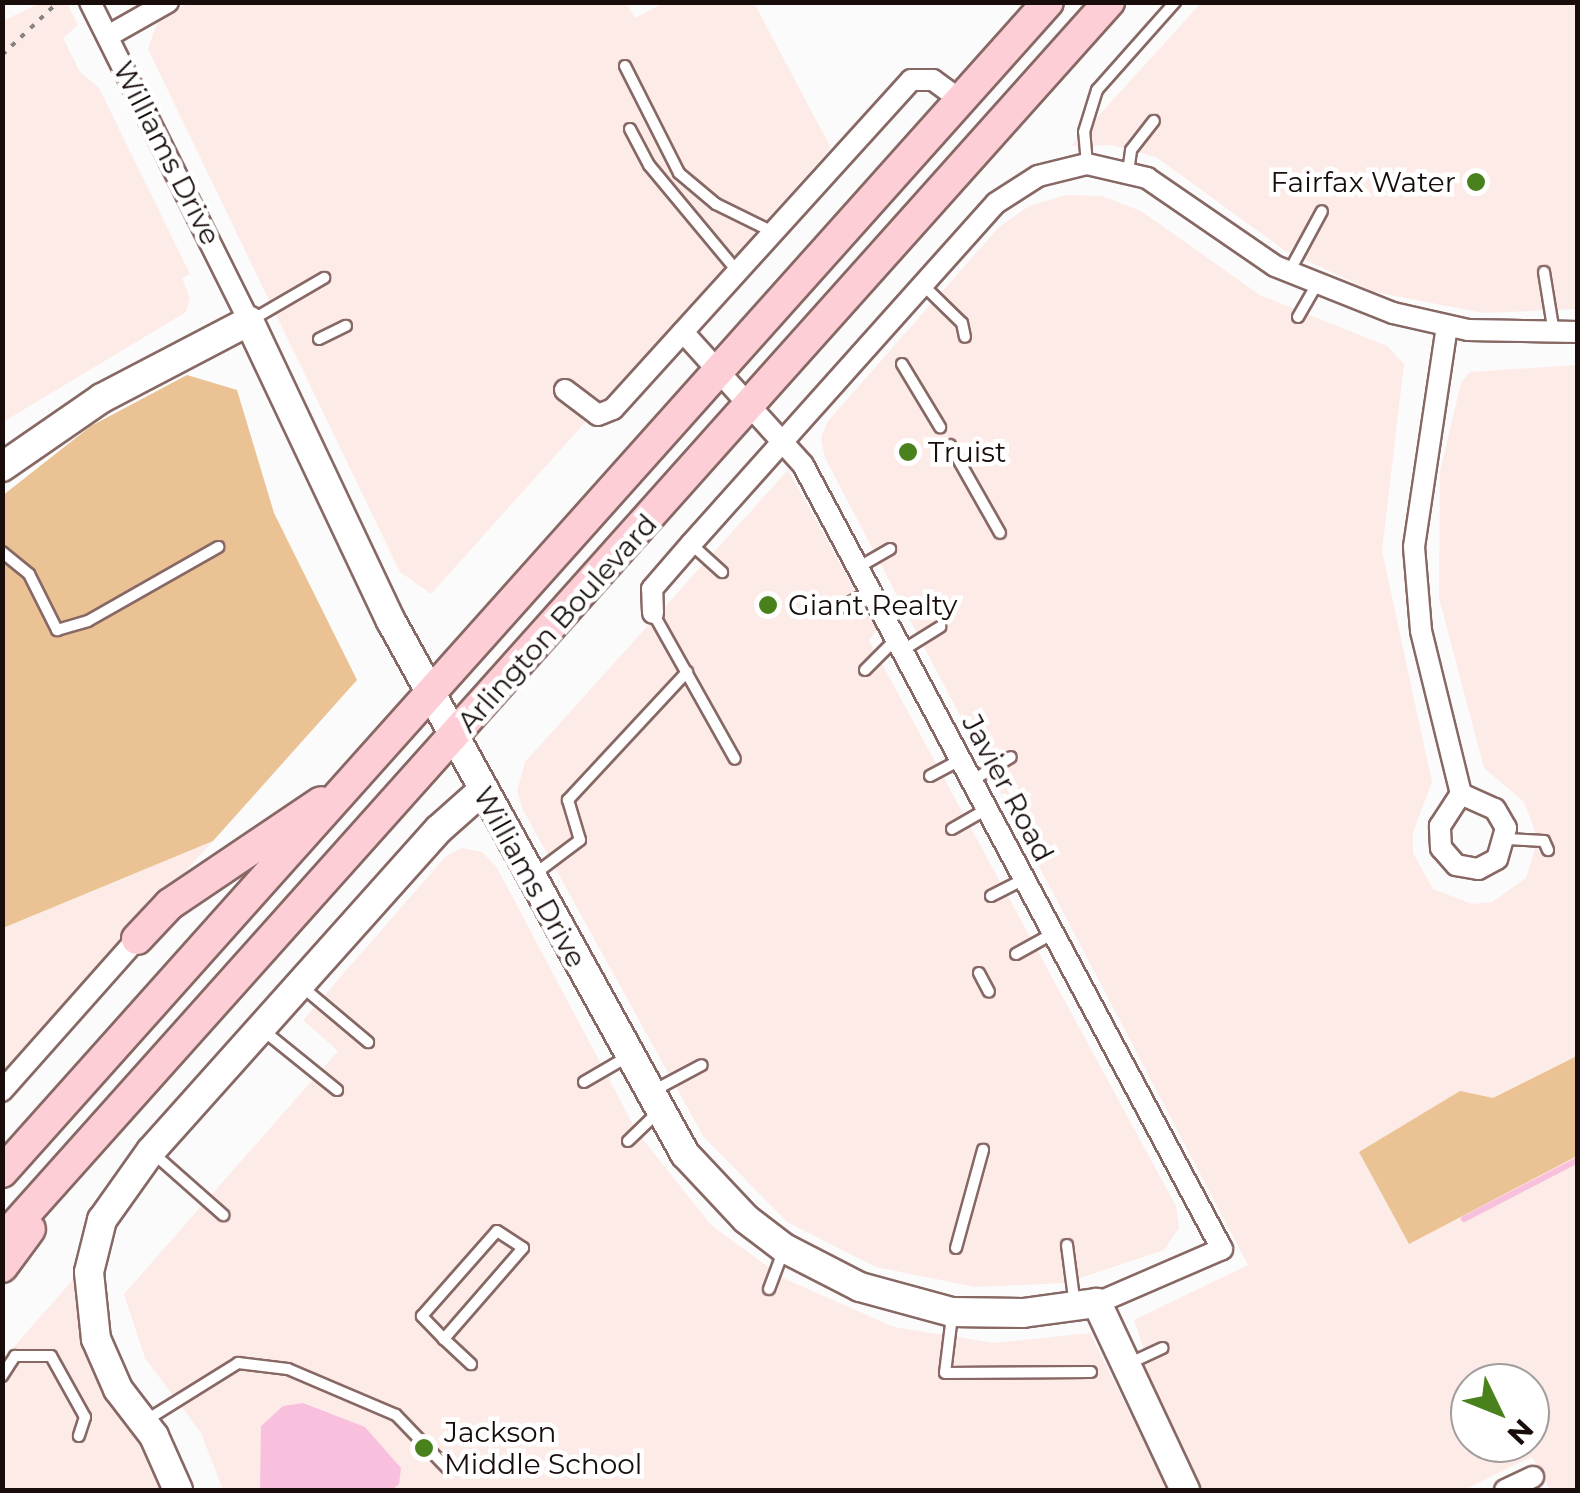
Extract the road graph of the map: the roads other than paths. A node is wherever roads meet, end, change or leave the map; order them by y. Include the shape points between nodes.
1 (90, 2) edge
2 (168, 2) edge
3 (1048, 2) edge
4 (1110, 2) edge
5 (1174, 2) edge
6 (108, 36) junction
7 (624, 66) dead end
8 (961, 100) junction
9 (1154, 121) dead end
10 (630, 129) dead end
11 (1087, 164) junction
12 (1128, 172) junction
13 (1322, 211) dead end
14 (774, 232) junction
15 (738, 272) junction
16 (1544, 272) dead end
17 (1289, 273) junction
18 (324, 278) dead end
19 (922, 285) junction
20 (1316, 286) junction
21 (1298, 317) dead end
22 (250, 321) junction
23 (346, 326) dead end
24 (1447, 326) junction
25 (684, 332) junction
26 (1578, 332) edge
27 (1554, 334) junction
28 (965, 337) dead end
29 (319, 339) dead end
30 (902, 364) dead end
31 (720, 370) junction
32 (565, 390) dead end
33 (753, 405) junction
34 (940, 427) dead end
35 (785, 439) junction
36 (950, 446) dead end
37 (2, 467) edge
38 (1000, 533) dead end
39 (691, 544) junction
40 (218, 547) dead end
41 (890, 549) dead end
42 (2, 552) edge
43 (859, 567) junction
44 (722, 572) dead end
45 (872, 591) junction
46 (834, 610) dead end
47 (653, 613) joint
48 (940, 628) dead end
49 (900, 644) junction
50 (865, 670) dead end
51 (687, 672) junction
52 (430, 693) junction
53 (454, 739) junction
54 (1011, 756) dead end
55 (735, 759) dead end
56 (961, 759) junction
57 (930, 776) dead end
58 (973, 780) junction
59 (345, 788) junction
60 (483, 790) junction
61 (1461, 794) junction
62 (988, 808) junction
63 (952, 829) dead end
64 (1507, 839) junction
65 (1548, 850) dead end
66 (531, 877) junction
67 (1025, 878) junction
68 (992, 896) dead end
69 (1054, 933) junction
70 (137, 939) joint
71 (1016, 954) dead end
72 (979, 973) dead end
73 (300, 984) junction
74 (989, 992) dead end
75 (261, 1028) junction
76 (368, 1042) dead end
77 (628, 1056) junction
78 (702, 1065) dead end
79 (584, 1082) dead end
80 (2, 1090) edge
81 (337, 1090) dead end
82 (134, 1097) junction
83 (653, 1103) junction
84 (54, 1112) junction
85 (628, 1141) dead end
86 (150, 1150) junction
87 (983, 1150) dead end
88 (2, 1161) edge
89 (2, 1172) edge
90 (222, 1215) dead end
91 (2, 1240) edge
92 (1067, 1245) dead end
93 (784, 1248) junction
94 (956, 1248) dead end
95 (1222, 1248) joint
96 (2, 1267) edge
97 (769, 1289) dead end
98 (1086, 1305) junction
99 (952, 1312) junction
100 (444, 1339) junction
101 (1162, 1348) dead end
102 (471, 1364) dead end
103 (1127, 1365) junction
104 (1092, 1372) dead end
105 (2, 1376) edge
106 (144, 1422) junction
107 (78, 1436) dead end
108 (449, 1470) dead end
109 (1536, 1484) edge
110 (178, 1490) edge
111 (1185, 1490) edge
112 (1505, 1490) edge

1 - 6 street, Williams Drive
2 - 6 street
3 - 8 main road, Arlington Boulevard
4 - 33 main road, Arlington Boulevard
5 - 11 lane via 1097,90 1084,132
6 - 22 street, Williams Drive
7 - 14 lane via 679,173 716,204
8 - 14 street via 934,80 911,80
8 - 31 main road, Arlington Boulevard
9 - 12 lane via 1131,150
10 - 15 lane via 648,165
11 - 12 street
11 - 19 street via 1016,186
12 - 17 street via 1171,190
13 - 17 lane
14 - 15 street
15 - 25 street
16 - 27 lane
17 - 20 street
18 - 22 lane
19 - 28 lane via 962,323
19 - 35 street
20 - 21 lane
20 - 24 street
22 - 37 street via 102,398
22 - 52 street, Williams Drive
23 - 29 lane
24 - 27 street
24 - 61 street via 1414,547 1421,630
25 - 31 street, Javier Road
25 - 32 street via 605,414 591,412
26 - 27 street
30 - 34 lane
31 - 33 street, Javier Road
31 - 52 main road, Arlington Boulevard
33 - 35 street, Javier Road
33 - 53 main road, Arlington Boulevard
35 - 39 street
35 - 43 street, Javier Road
36 - 38 lane
39 - 44 lane
39 - 47 street via 652,589
40 - 42 lane via 88,621 57,630 29,574
41 - 43 lane
43 - 45 street, Javier Road
45 - 46 lane
45 - 49 street, Javier Road
47 - 51 lane
48 - 49 lane
49 - 50 lane
49 - 56 street, Javier Road
51 - 55 lane
51 - 66 lane via 568,800 580,840
52 - 53 street, Williams Drive
52 - 59 main road, Arlington Boulevard
53 - 60 street, Williams Drive
53 - 82 main road, Arlington Boulevard
54 - 58 lane
56 - 57 lane
56 - 58 street, Javier Road
58 - 62 street, Javier Road
59 - 70 main road via 170,904
59 - 84 main road, Arlington Boulevard
60 - 66 street, Williams Drive
60 - 73 street via 438,829
61 - 64 street via 1495,809
61 - 64 street via 1440,826 1447,858 1478,869 1497,859
62 - 63 lane
62 - 67 street, Javier Road
64 - 65 lane via 1544,841
66 - 77 street, Williams Drive
67 - 68 lane
67 - 69 street, Javier Road
69 - 71 lane
69 - 95 street, Javier Road
70 - 80 street
72 - 74 lane
73 - 75 street
73 - 76 lane
75 - 81 lane
75 - 86 street
77 - 79 lane
77 - 83 street, Williams Drive
78 - 83 lane
82 - 91 main road, Arlington Boulevard
82 - 96 main road
83 - 85 lane
83 - 93 street, Williams Drive via 712,1187
84 - 88 main road
84 - 89 main road, Arlington Boulevard
86 - 90 lane
86 - 106 street via 102,1220 88,1293 103,1363
87 - 94 lane
92 - 98 lane
93 - 97 lane
93 - 99 street, Williams Drive via 860,1287
95 - 98 street, Williams Drive
98 - 99 street, Williams Drive
98 - 103 street
99 - 104 lane via 945,1373
100 - 100 lane via 471,1310 523,1248 497,1231 422,1316
100 - 102 lane
101 - 103 lane
103 - 111 street
105 - 107 lane via 14,1356 51,1356 66,1372 85,1417
106 - 108 lane via 238,1363 288,1369 396,1414
106 - 110 street
109 - 112 street

